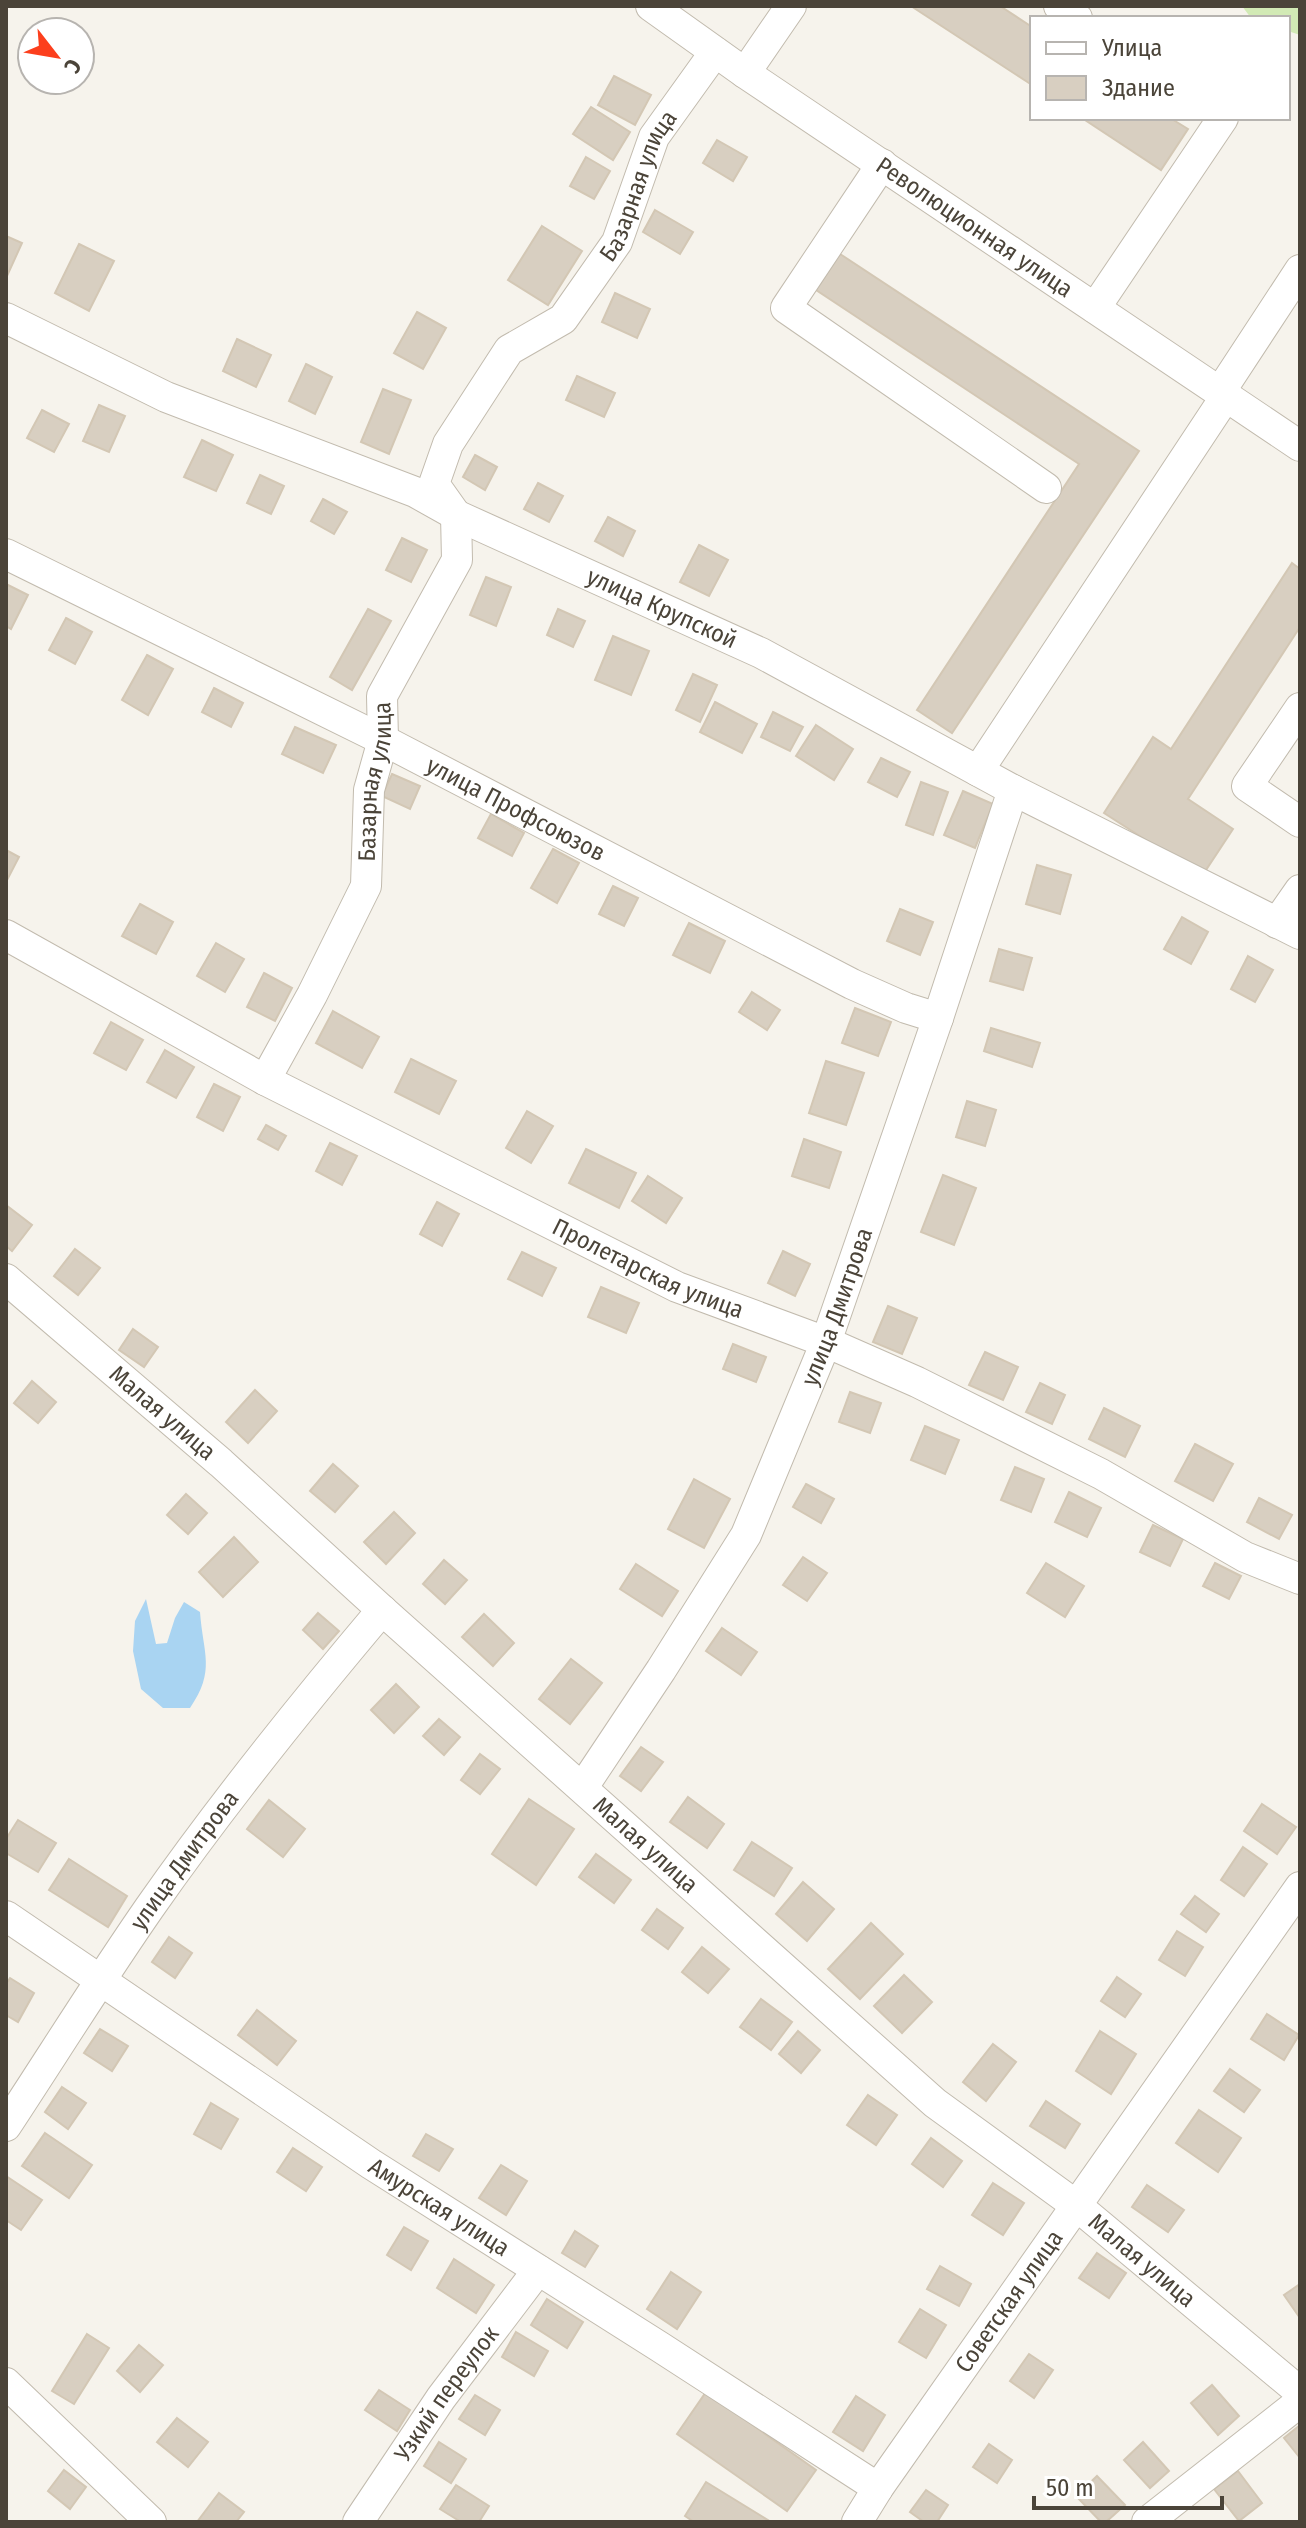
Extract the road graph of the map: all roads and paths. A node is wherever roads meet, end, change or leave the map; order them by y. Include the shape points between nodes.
1 (651, 6) edge
2 (791, 6) edge
3 (715, 52) junction
4 (745, 73) junction
5 (1222, 120) edge
6 (882, 164) junction
7 (1300, 270) edge
8 (1095, 308) junction
9 (6, 318) edge
10 (1223, 394) junction
11 (1300, 446) edge
12 (1046, 488) dead end
13 (456, 515) junction
14 (6, 554) edge
15 (1300, 708) edge
16 (383, 740) junction
17 (978, 771) junction
18 (1013, 790) junction
19 (1300, 822) edge
20 (1300, 890) edge
21 (1289, 929) edge
22 (6, 935) edge
23 (938, 1018) junction
24 (265, 1080) junction
25 (6, 1279) edge
26 (826, 1342) junction
27 (1300, 1579) edge
28 (382, 1610) junction
29 (583, 1787) junction
30 (1300, 1887) edge
31 (6, 1916) edge
32 (101, 1982) junction
33 (6, 2126) edge
34 (1077, 2206) junction
35 (538, 2270) junction
36 (6, 2383) edge
37 (1300, 2392) edge
38 (1300, 2402) edge
39 (878, 2488) junction
40 (151, 2522) edge
41 (358, 2522) edge
42 (857, 2522) edge
43 (1147, 2522) edge

1 - 3 street, Революционная улица
2 - 4 street
3 - 4 street, Революционная улица
3 - 13 street, Базарная улица via 654,137 617,242 563,319 509,350 448,444 434,484
4 - 6 street, Революционная улица
5 - 8 street
6 - 8 street, Революционная улица
6 - 12 street via 786,308
7 - 10 street
8 - 10 street, Революционная улица
9 - 13 street, улица Крупской via 166,397 415,492
10 - 11 street, Революционная улица
10 - 17 street
13 - 16 street, Базарная улица via 457,560 382,696
13 - 17 street, улица Крупской via 761,653
14 - 16 street, улица Профсоюзов
15 - 19 street via 1247,786
16 - 23 street, улица Профсоюзов via 852,984
16 - 24 street, Базарная улица via 369,790 366,886
17 - 18 street, улица Крупской
18 - 21 street, улица Крупской
18 - 23 street, улица Дмитрова
20 - 21 street
22 - 24 street, Пролетарская улица
23 - 26 street, улица Дмитрова
24 - 26 street, Пролетарская улица via 677,1287
25 - 28 street, Малая улица
26 - 27 street, Пролетарская улица via 1101,1474 1245,1557
26 - 29 street, улица Дмитрова via 746,1535
28 - 29 street, Малая улица
28 - 32 street, улица Дмитрова via 216,1815
29 - 34 street, Малая улица via 935,2103
30 - 34 street, Советская улица
31 - 32 street, Амурская улица
32 - 33 street, улица Дмитрова
32 - 35 street, Амурская улица
34 - 37 street, Малая улица
34 - 39 street, Советская улица
35 - 39 street, Амурская улица
35 - 41 street, Узкий переулок via 441,2398
36 - 40 street
38 - 43 street
39 - 42 street, Советская улица

